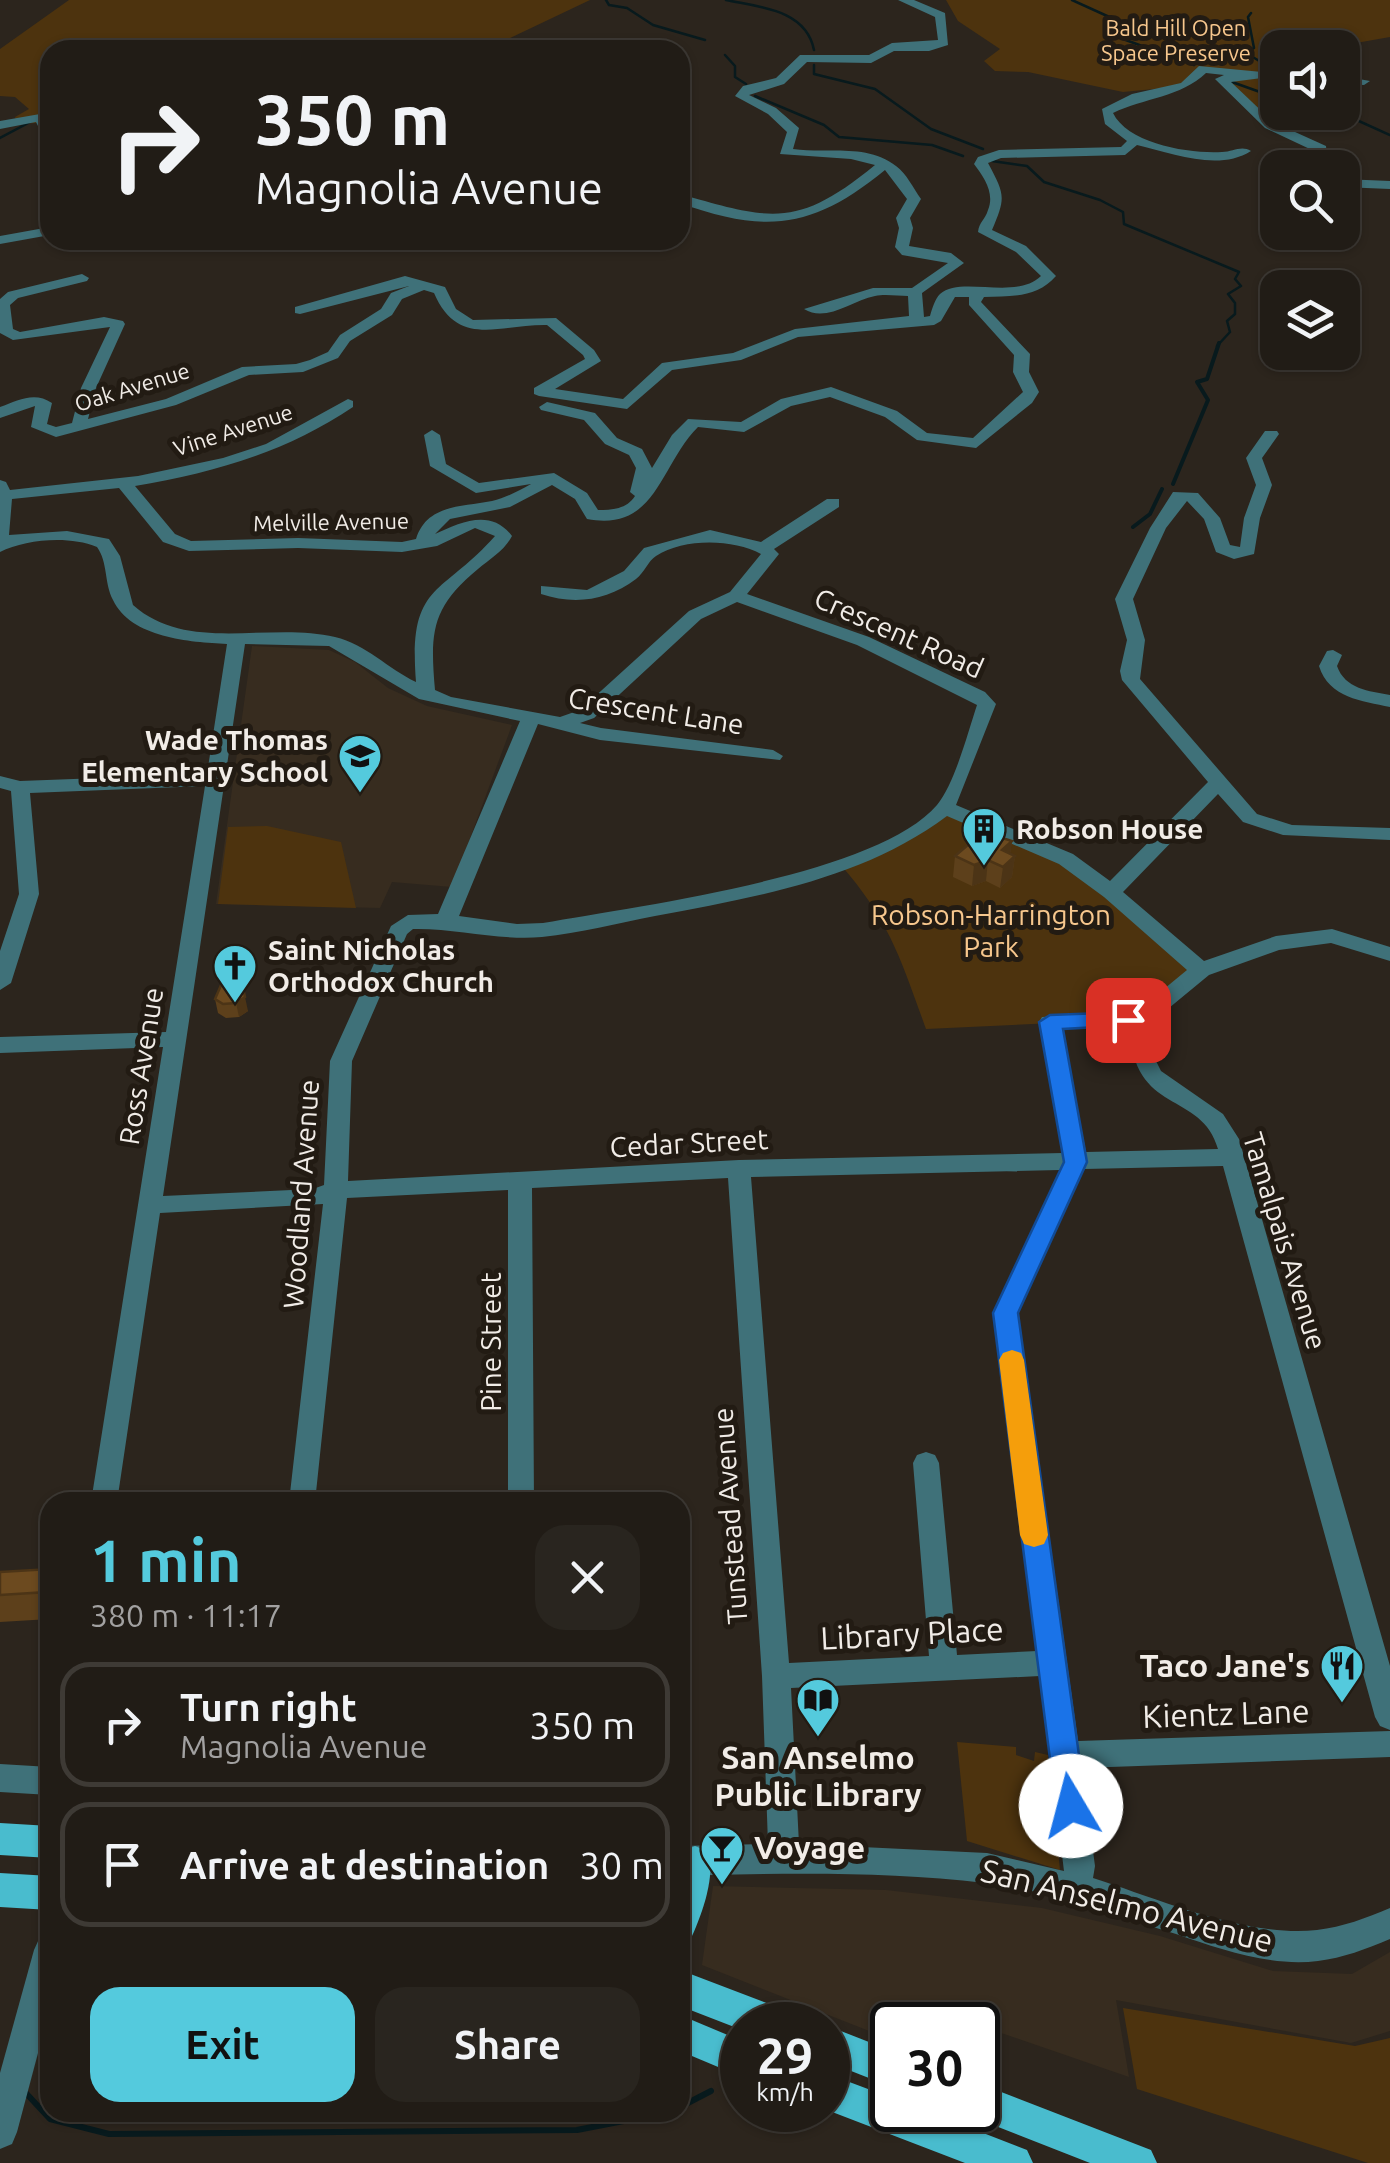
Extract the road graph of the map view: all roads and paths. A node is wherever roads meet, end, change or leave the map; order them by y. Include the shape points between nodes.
1 (904, 0) edge
2 (1252, 73) junction
3 (1260, 74) edge
4 (1360, 81) edge
5 (1364, 81) dead end
6 (40, 118) edge
7 (0, 125) edge
8 (1134, 140) junction
9 (1320, 150) edge
10 (1246, 151) dead end
11 (884, 164) junction
12 (1360, 184) edge
13 (1390, 185) edge
14 (690, 202) edge
15 (40, 233) edge
16 (0, 240) edge
17 (82, 278) dead end
18 (427, 284) junction
19 (914, 292) junction
20 (978, 293) junction
21 (811, 309) dead end
22 (300, 310) dead end
23 (913, 320) junction
24 (540, 391) junction
25 (348, 404) dead end
26 (0, 413) edge
27 (80, 426) junction
28 (432, 434) dead end
29 (1271, 434) dead end
30 (552, 478) junction
31 (125, 485) junction
32 (2, 490) edge
33 (833, 503) dead end
34 (638, 505) junction
35 (424, 542) junction
36 (2, 544) edge
37 (764, 548) junction
38 (547, 590) dead end
39 (736, 596) junction
40 (237, 640) junction
41 (1333, 655) dead end
42 (426, 695) junction
43 (1390, 700) edge
44 (530, 720) junction
45 (562, 722) junction
46 (773, 756) dead end
47 (215, 780) junction
48 (1217, 784) junction
49 (10, 785) edge
50 (945, 808) junction
51 (1390, 834) edge
52 (1111, 892) junction
53 (446, 921) junction
54 (1390, 954) edge
55 (1201, 970) junction
56 (0, 983) edge
57 (1141, 1020) junction
58 (175, 1039) junction
59 (0, 1044) edge
60 (1232, 1157) junction
61 (1076, 1162) junction
62 (739, 1169) junction
63 (520, 1182) junction
64 (336, 1190) junction
65 (150, 1205) junction
66 (926, 1463) dead end
67 (106, 1492) edge
68 (303, 1492) edge
69 (522, 1492) edge
70 (1050, 1663) junction
71 (944, 1666) junction
72 (776, 1676) junction
73 (1390, 1717) edge
74 (1390, 1744) edge
75 (1064, 1754) junction
76 (0, 1778) edge
77 (40, 1780) edge
78 (0, 1839) edge
79 (40, 1841) edge
80 (784, 1858) junction
81 (690, 1861) edge
82 (1076, 1888) junction
83 (0, 1890) edge
84 (40, 1892) edge
85 (1390, 1923) edge
86 (40, 1989) edge
87 (690, 1992) edge
88 (720, 2003) edge
89 (690, 2037) edge
90 (720, 2050) edge
91 (850, 2100) edge
92 (1000, 2111) edge
93 (0, 2132) edge
94 (1118, 2159) edge
95 (1014, 2163) edge

1 - 11 street via 941,15 944,42 892,47 871,59 804,58 780,81 741,96 794,131 786,151
2 - 3 street
2 - 8 street via 1201,69 1186,86 1106,112
2 - 9 street via 1258,76 1221,80 1258,118
4 - 5 street
6 - 7 street
8 - 10 street via 1208,156
8 - 20 street via 1118,153 998,154 984,160 998,193 985,232 1022,249 1049,276 1021,291
11 - 14 street via 803,218 761,222
11 - 19 street via 914,199 903,218 905,250 958,263
12 - 13 street
15 - 16 street
17 - 27 street via 13,295 3,304 6,331 18,337 118,324 90,383
18 - 22 street via 404,280
18 - 24 street via 440,290 458,320 551,320 593,357
18 - 27 street, Oak Avenue via 396,296 387,312 315,363 247,370 171,402
19 - 21 street via 873,292
19 - 23 street
20 - 23 street via 952,293 936,318
20 - 34 street via 974,302 1022,354 1021,372 1031,392 976,443 923,437 891,414 840,394 817,394 774,407 744,427 688,426
23 - 24 street via 795,334 736,357 667,366 627,404
24 - 34 street via 541,406 589,416 611,441 636,452 644,468
25 - 31 street, Vine Avenue via 286,440
26 - 27 street, Oak Avenue via 38,402 46,408 41,430
28 - 30 street via 438,466 469,486
29 - 48 street via 1252,456 1264,485 1248,550 1225,551 1202,503 1179,495 1124,600 1136,640 1131,680
30 - 34 street via 581,496 593,515 618,515
30 - 35 street, Melville Avenue via 498,505 446,513
31 - 32 street
31 - 35 street, Melville Avenue via 169,538 189,546
32 - 36 street
33 - 37 street
35 - 42 street via 473,523 504,536 437,594 428,610
36 - 40 street, Crescent Lane via 67,538 103,543 110,550 116,596 135,616 188,634
37 - 38 street via 710,535 650,552 630,574 590,595
37 - 39 street via 769,558
39 - 45 street via 695,615 587,714
39 - 50 street, Crescent Road via 878,648 986,702
40 - 42 street, Crescent Lane via 330,640
40 - 47 street, Ross Avenue
41 - 43 street via 1328,666 1336,682
42 - 44 street, Crescent Lane
44 - 45 street, Crescent Lane
44 - 53 street
45 - 46 street, Crescent Lane via 612,736
47 - 49 street
47 - 58 street, Ross Avenue
48 - 51 street via 1242,813 1274,828
48 - 52 street
49 - 56 street via 29,894
50 - 52 street via 1066,860
50 - 53 street via 882,850 795,879 544,930
52 - 55 street
53 - 64 street, Woodland Avenue via 408,922 373,980 340,1061
54 - 55 street via 1332,936 1276,943
55 - 57 street
57 - 60 street, Tamalpais Avenue via 1142,1055 1152,1076 1214,1120
57 - 61 street via 1050,1022
58 - 59 street
58 - 65 street, Ross Avenue
60 - 61 street, Cedar Street
60 - 73 street, Tamalpais Avenue
61 - 62 street, Cedar Street
61 - 70 street via 1006,1313
62 - 63 street, Cedar Street
62 - 72 street, Tunstead Avenue
63 - 64 street, Cedar Street
63 - 69 street, Pine Street
64 - 65 street, Cedar Street via 315,1198
64 - 68 street, Woodland Avenue
65 - 67 street, Ross Avenue
66 - 71 street
70 - 71 street, Library Place
70 - 75 street
71 - 72 street, Library Place
72 - 80 street, Tunstead Avenue
74 - 75 street, Kientz Lane
75 - 82 street via 1080,1866
76 - 77 street
78 - 79 main road
80 - 81 street, San Anselmo Avenue
80 - 82 street, San Anselmo Avenue via 987,1868
82 - 85 street, San Anselmo Avenue via 1276,1945 1316,1946
83 - 84 main road
86 - 93 street
87 - 88 main road
89 - 90 main road
91 - 95 main road
92 - 94 main road

